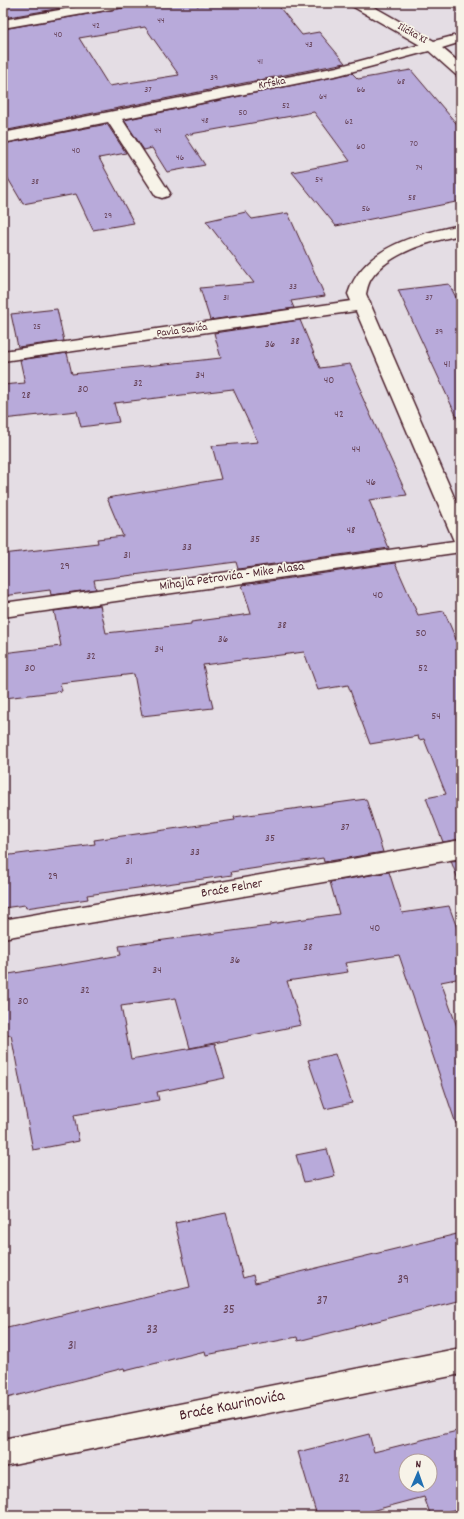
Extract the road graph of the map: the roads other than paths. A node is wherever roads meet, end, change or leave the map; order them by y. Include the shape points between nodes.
1 (123, 3) edge
2 (357, 3) edge
3 (3, 24) edge
4 (461, 38) edge
5 (432, 45) junction
6 (461, 72) edge
7 (112, 116) junction
8 (3, 138) edge
9 (162, 193) dead end
10 (461, 230) edge
11 (361, 305) junction
12 (3, 356) edge
13 (461, 536) edge
14 (461, 546) edge
15 (3, 610) edge
16 (461, 849) edge
17 (3, 929) edge
18 (461, 1361) edge
19 (3, 1453) edge

1 - 3 street
2 - 5 street, Ilićka XI
4 - 5 street, Krfska
5 - 6 street, Ilićka XI
5 - 7 street, Krfska via 339,71
7 - 8 street, Krfska
7 - 9 street
10 - 11 street via 399,249 369,268 358,283 357,294
11 - 12 street, Pavla Savića
11 - 13 street
14 - 15 street, Mihajla Petrovića - Mike Alasa
16 - 17 street, Braće Felner
18 - 19 street, Braće Kaurinovića

